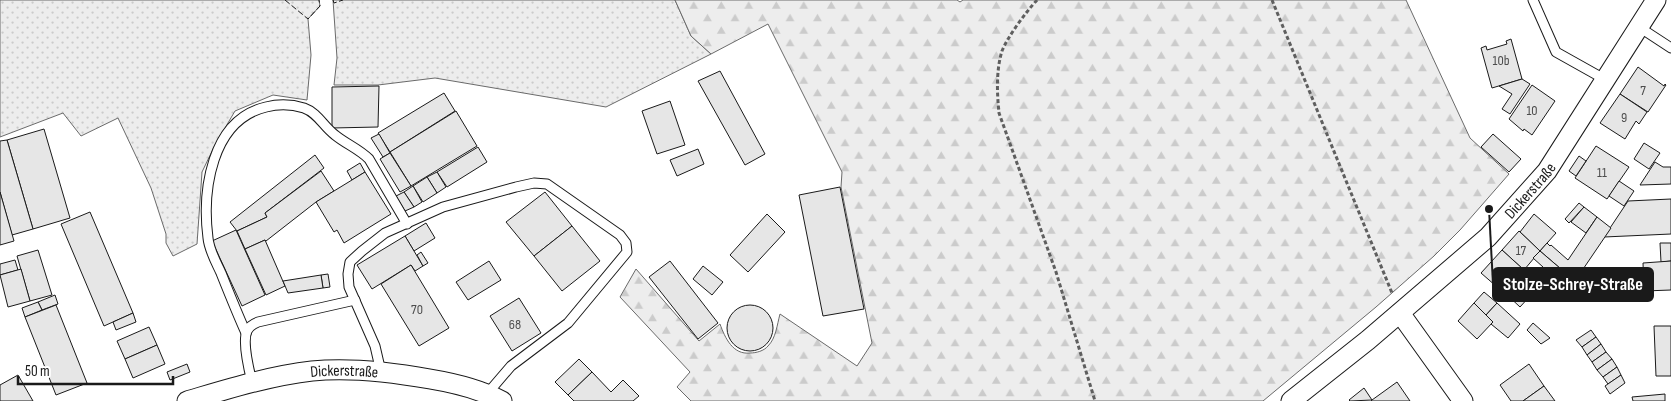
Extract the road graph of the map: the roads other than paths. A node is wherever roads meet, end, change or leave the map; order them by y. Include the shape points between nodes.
1 (1533, 0) edge
2 (1656, 0) edge
3 (1639, 27) junction
4 (1671, 48) edge
5 (1606, 80) junction
6 (407, 224) junction
7 (355, 300) junction
8 (1400, 313) junction
9 (246, 334) junction
10 (381, 372) junction
11 (252, 382) junction
12 (494, 397) edge
13 (187, 401) edge
14 (1292, 401) edge
15 (1463, 401) edge

1 - 5 lane via 1556,52
2 - 3 street, Dickerstraße
3 - 4 lane
3 - 5 street, Dickerstraße
5 - 8 street, Dickerstraße via 1547,171 1488,237
6 - 7 lane via 385,233 350,262 349,287
6 - 9 lane via 369,159 333,134 315,114 303,108 277,105 261,108 235,122 214,158 207,190 206,222 210,248
6 - 12 lane via 443,207 534,183 547,184 626,243 627,252 568,323 512,366
7 - 9 lane via 258,322 250,326
7 - 10 lane via 375,346
8 - 14 street, Dickerstraße
8 - 15 street
9 - 11 lane
10 - 11 street, Dickerstraße via 314,371
10 - 12 street, Dickerstraße via 441,381
11 - 13 street, Dickerstraße

